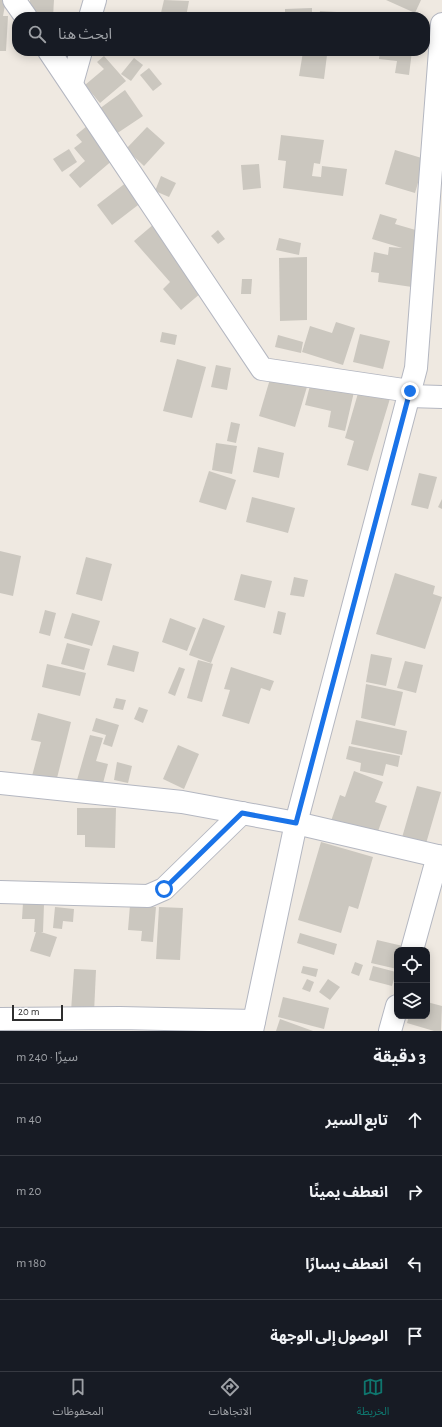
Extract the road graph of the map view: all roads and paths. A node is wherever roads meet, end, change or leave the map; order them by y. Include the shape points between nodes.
1 (14, 0) edge
2 (95, 0) edge
3 (22, 12) edge
4 (91, 12) edge
5 (442, 24) edge
6 (53, 56) edge
7 (80, 56) edge
8 (72, 83) junction
9 (409, 394) junction
10 (442, 397) edge
11 (0, 783) edge
12 (242, 813) junction
13 (296, 823) junction
14 (440, 856) edge
15 (0, 892) edge
16 (413, 947) edge
17 (394, 1017) edge
18 (0, 1019) edge
19 (253, 1026) edge
20 (390, 1031) edge

1 - 3 street
2 - 4 street
5 - 9 street via 416,368
6 - 8 street
7 - 8 street
8 - 9 street via 262,369
9 - 10 street
9 - 13 street
11 - 12 street via 182,802
12 - 13 street
12 - 15 street via 164,889 148,896
13 - 14 street
13 - 19 street
14 - 16 street
17 - 20 street
18 - 19 street via 120,1018

